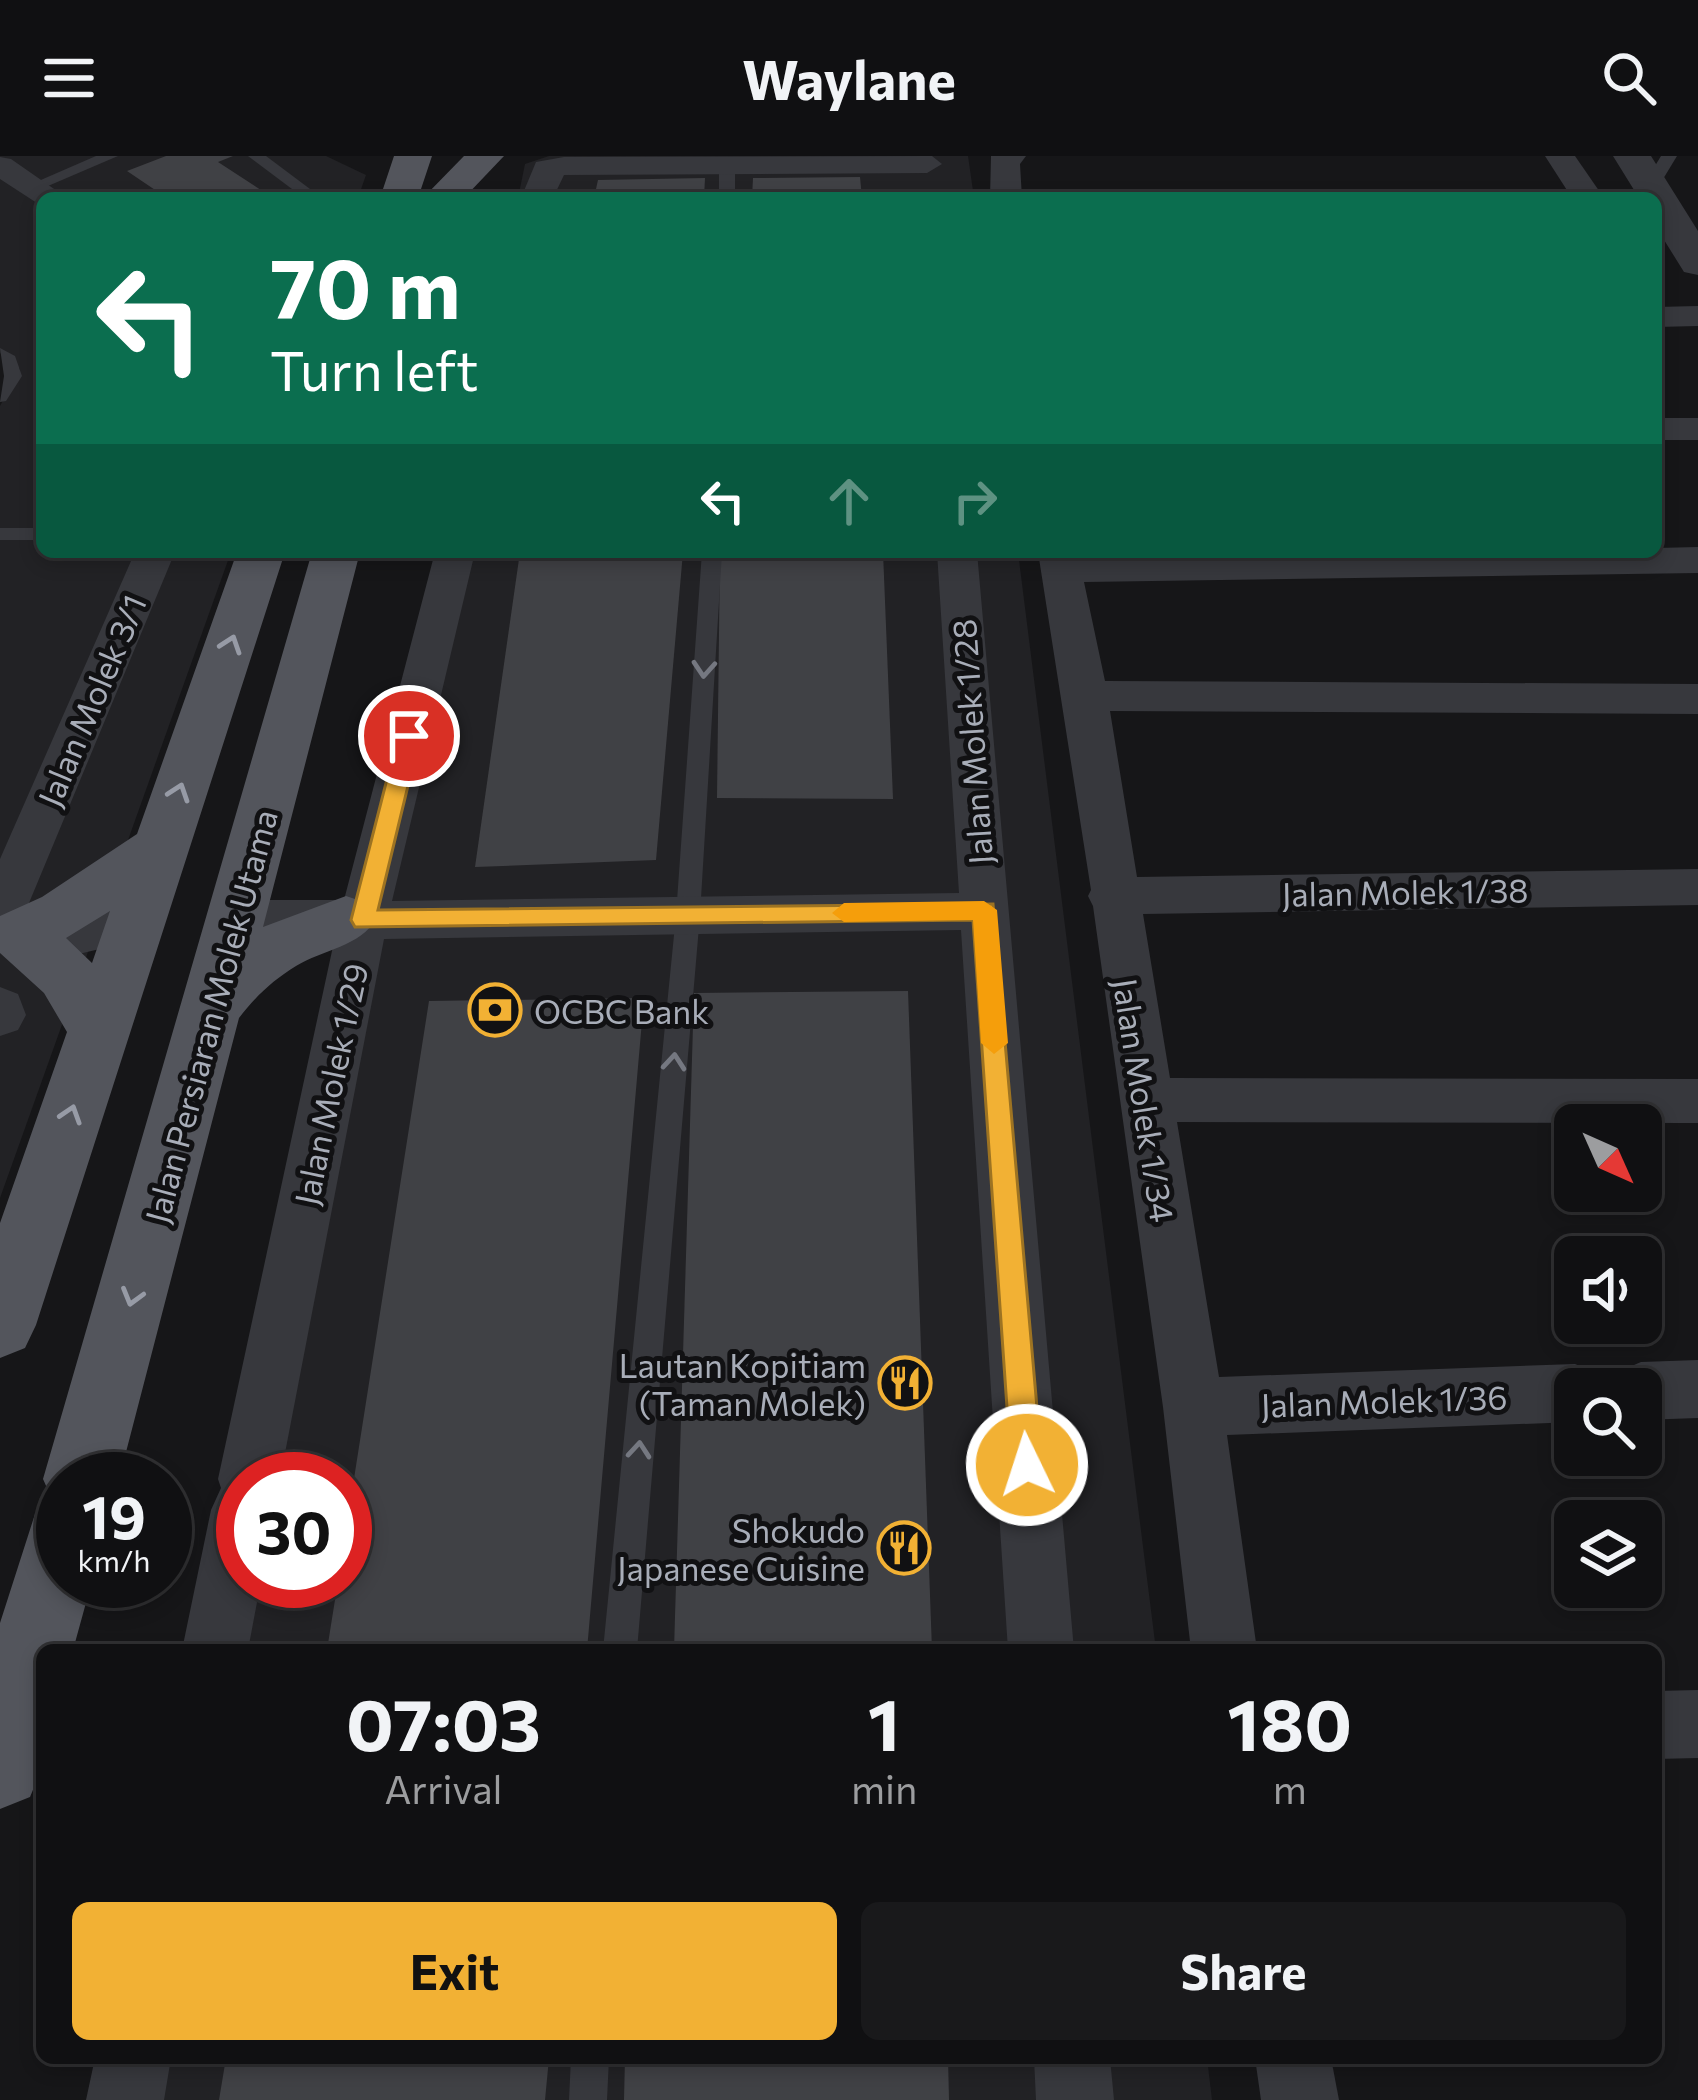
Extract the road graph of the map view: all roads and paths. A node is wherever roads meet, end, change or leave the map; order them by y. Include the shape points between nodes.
1 (110, 156) edge
2 (256, 156) edge
3 (382, 156) edge
4 (455, 156) edge
5 (485, 156) edge
6 (1560, 156) edge
7 (1008, 158) edge
8 (926, 160) edge
9 (728, 165) junction
10 (0, 166) edge
11 (1650, 166) edge
12 (404, 182) edge
13 (43, 192) edge
14 (306, 192) edge
15 (444, 192) edge
16 (448, 192) edge
17 (538, 192) edge
18 (727, 192) edge
19 (929, 192) edge
20 (1006, 192) edge
21 (1584, 192) edge
22 (1696, 255) edge
23 (1662, 316) edge
24 (1698, 316) edge
25 (0, 353) edge
26 (0, 397) edge
27 (1662, 429) edge
28 (1698, 429) edge
29 (0, 534) edge
30 (36, 534) edge
31 (153, 558) edge
32 (259, 558) edge
33 (334, 558) edge
34 (453, 558) edge
35 (712, 558) edge
36 (957, 558) edge
37 (1059, 560) edge
38 (1698, 560) edge
39 (1086, 696) junction
40 (1698, 699) edge
41 (262, 827) junction
42 (159, 848) junction
43 (1698, 887) edge
44 (1112, 896) junction
45 (984, 910) junction
46 (688, 915) junction
47 (355, 920) junction
48 (132, 924) junction
49 (236, 925) junction
50 (6, 928) edge
51 (214, 1006) junction
52 (98, 1030) junction
53 (1144, 1100) junction
54 (1698, 1101) edge
55 (0, 1325) edge
56 (1698, 1388) edge
57 (1662, 1389) edge
58 (1554, 1394) edge
59 (1193, 1407) junction
60 (89, 1452) edge
61 (254, 1452) edge
62 (45, 1608) edge
63 (223, 1608) edge
64 (215, 1644) edge
65 (621, 1644) edge
66 (1041, 1644) edge
67 (1223, 1644) edge
68 (1698, 1724) edge
69 (1662, 1725) edge
70 (0, 1767) edge
71 (132, 2064) edge
72 (590, 2064) edge
73 (1072, 2064) edge
74 (1294, 2064) edge
75 (125, 2100) edge
76 (588, 2100) edge
77 (1075, 2100) edge
78 (1300, 2100) edge

1 - 13 lane
2 - 14 lane
3 - 12 main road
4 - 15 main road
5 - 16 main road
6 - 21 street
7 - 20 street
8 - 9 street
8 - 19 street
9 - 17 street via 563,166 548,169
9 - 18 lane
10 - 13 street
11 - 22 street
23 - 24 street
25 - 26 lane via 14,376
27 - 28 street
29 - 30 lane
31 - 50 street, Jalan Molek 3/1
42 -> 32 main road
33 - 41 main road, Jalan Persiaran Molek Utama
34 - 47 street, Jalan Molek 1/29
35 -> 46 lane
36 - 45 street, Jalan Molek 1/28
37 - 38 street
37 - 39 street, Jalan Molek 1/34
39 - 40 street
39 - 44 street, Jalan Molek 1/34
41 - 47 main road via 273,874 298,899
41 - 48 main road via 172,903
41 - 49 main road, Jalan Persiaran Molek Utama
42 - 48 main road
42 - 50 main road via 63,913
43 - 44 street, Jalan Molek 1/38
44 - 53 street, Jalan Molek 1/34
45 - 46 street
45 - 66 street, Jalan Molek 1/28
46 - 47 street
65 -> 46 lane
47 - 49 street via 269,916
47 - 51 main road via 261,954
47 - 61 street, Jalan Molek 1/29
48 - 50 street via 82,934
48 - 52 main road
49 - 51 main road, Jalan Persiaran Molek Utama
49 - 52 main road via 147,970
50 - 52 main road via 57,962
51 -> 60 main road, Jalan Persiaran Molek Utama
55 -> 52 main road
53 - 54 street
53 - 59 street, Jalan Molek 1/34
56 - 57 street
58 - 59 street, Jalan Molek 1/36
59 - 67 street, Jalan Molek 1/34
62 - 70 main road
63 - 64 street
68 - 69 street
71 - 75 street
72 - 76 lane
73 - 77 street
74 - 78 street

